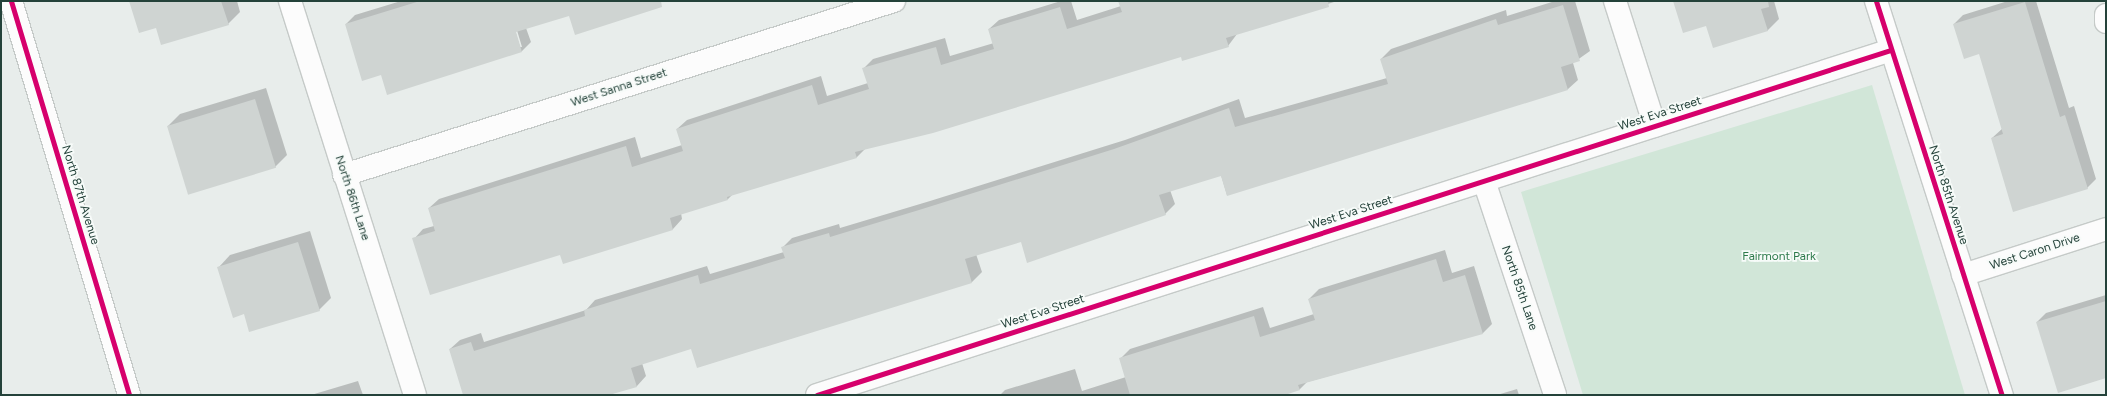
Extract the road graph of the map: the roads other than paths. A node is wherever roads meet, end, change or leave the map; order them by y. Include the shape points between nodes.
1 (11, 1) edge
2 (290, 1) edge
3 (894, 1) edge
4 (1615, 1) edge
5 (1876, 1) edge
6 (2106, 15) edge
7 (2106, 22) edge
8 (1891, 50) junction
9 (1655, 126) junction
10 (344, 175) junction
11 (1484, 181) junction
12 (2106, 229) edge
13 (1964, 275) junction
14 (129, 395) edge
15 (415, 395) edge
16 (817, 395) edge
17 (1555, 395) edge
18 (2002, 395) edge

1 - 14 street, North 87th Avenue
2 - 10 street, North 86th Lane
3 - 10 street, West Sanna Street
4 - 9 street
5 - 8 street, North 85th Avenue
6 - 7 street
8 - 9 street, West Eva Street
8 - 13 street, North 85th Avenue
9 - 11 street, West Eva Street
10 - 15 street, North 86th Lane
11 - 16 street, West Eva Street
11 - 17 street, North 85th Lane
12 - 13 street, West Caron Drive
13 - 18 street, North 85th Avenue

